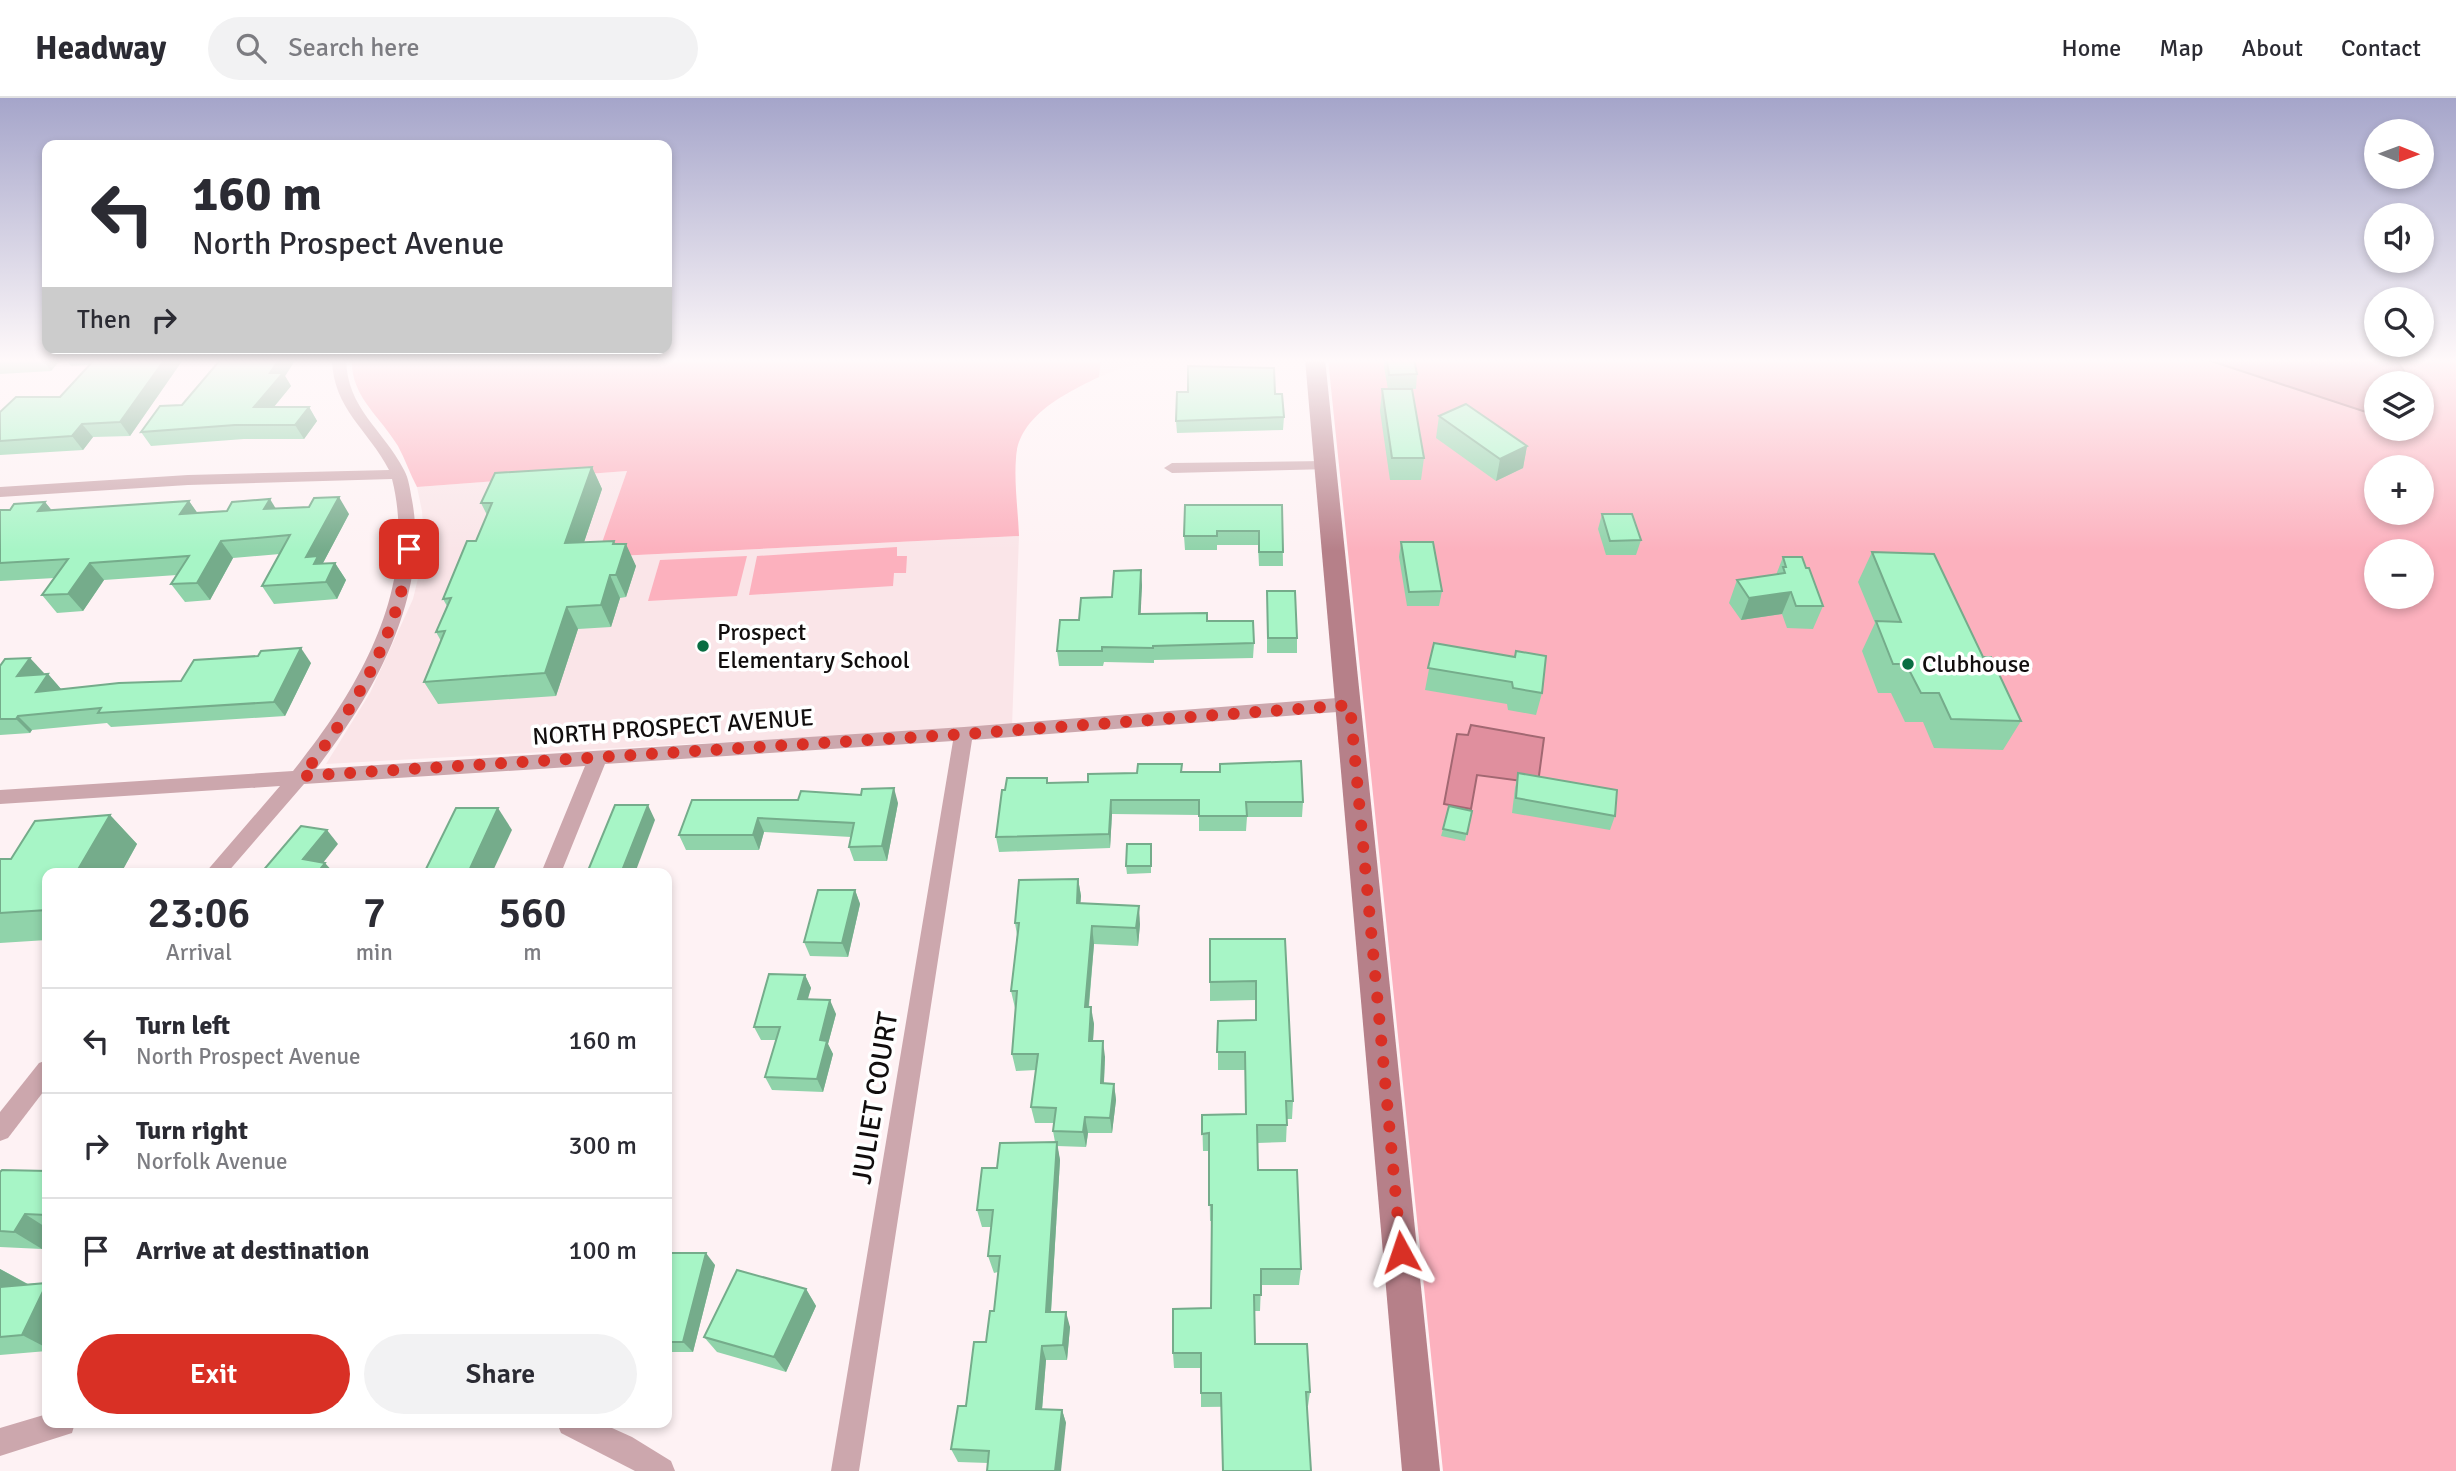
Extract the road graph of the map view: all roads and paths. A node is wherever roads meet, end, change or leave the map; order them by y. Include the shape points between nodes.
1 (362, 423) edge
2 (1321, 423) edge
3 (1325, 466) junction
4 (1172, 468) dead end
5 (398, 474) junction
6 (0, 492) edge
7 (1350, 705) junction
8 (964, 734) junction
9 (598, 756) junction
10 (302, 776) junction
11 (0, 797) edge
12 (219, 868) edge
13 (553, 868) edge
14 (42, 1076) edge
15 (0, 1130) edge
16 (46, 1428) edge
17 (582, 1428) edge
18 (0, 1442) edge
19 (661, 1471) edge
20 (845, 1471) edge
21 (1421, 1471) edge

1 - 5 street
2 - 3 main road
3 - 4 street
3 - 7 main road
5 - 6 street
5 - 10 street via 409,522 407,575 369,674
7 - 8 street, NORTH PROSPECT AVENUE
7 - 21 main road
8 - 9 street, NORTH PROSPECT AVENUE
8 - 20 street, JULIET COURT
9 - 10 street, NORTH PROSPECT AVENUE
9 - 13 street
10 - 11 street, NORTH PROSPECT AVENUE
10 - 12 street
14 - 15 street
16 - 18 street
17 - 19 street

